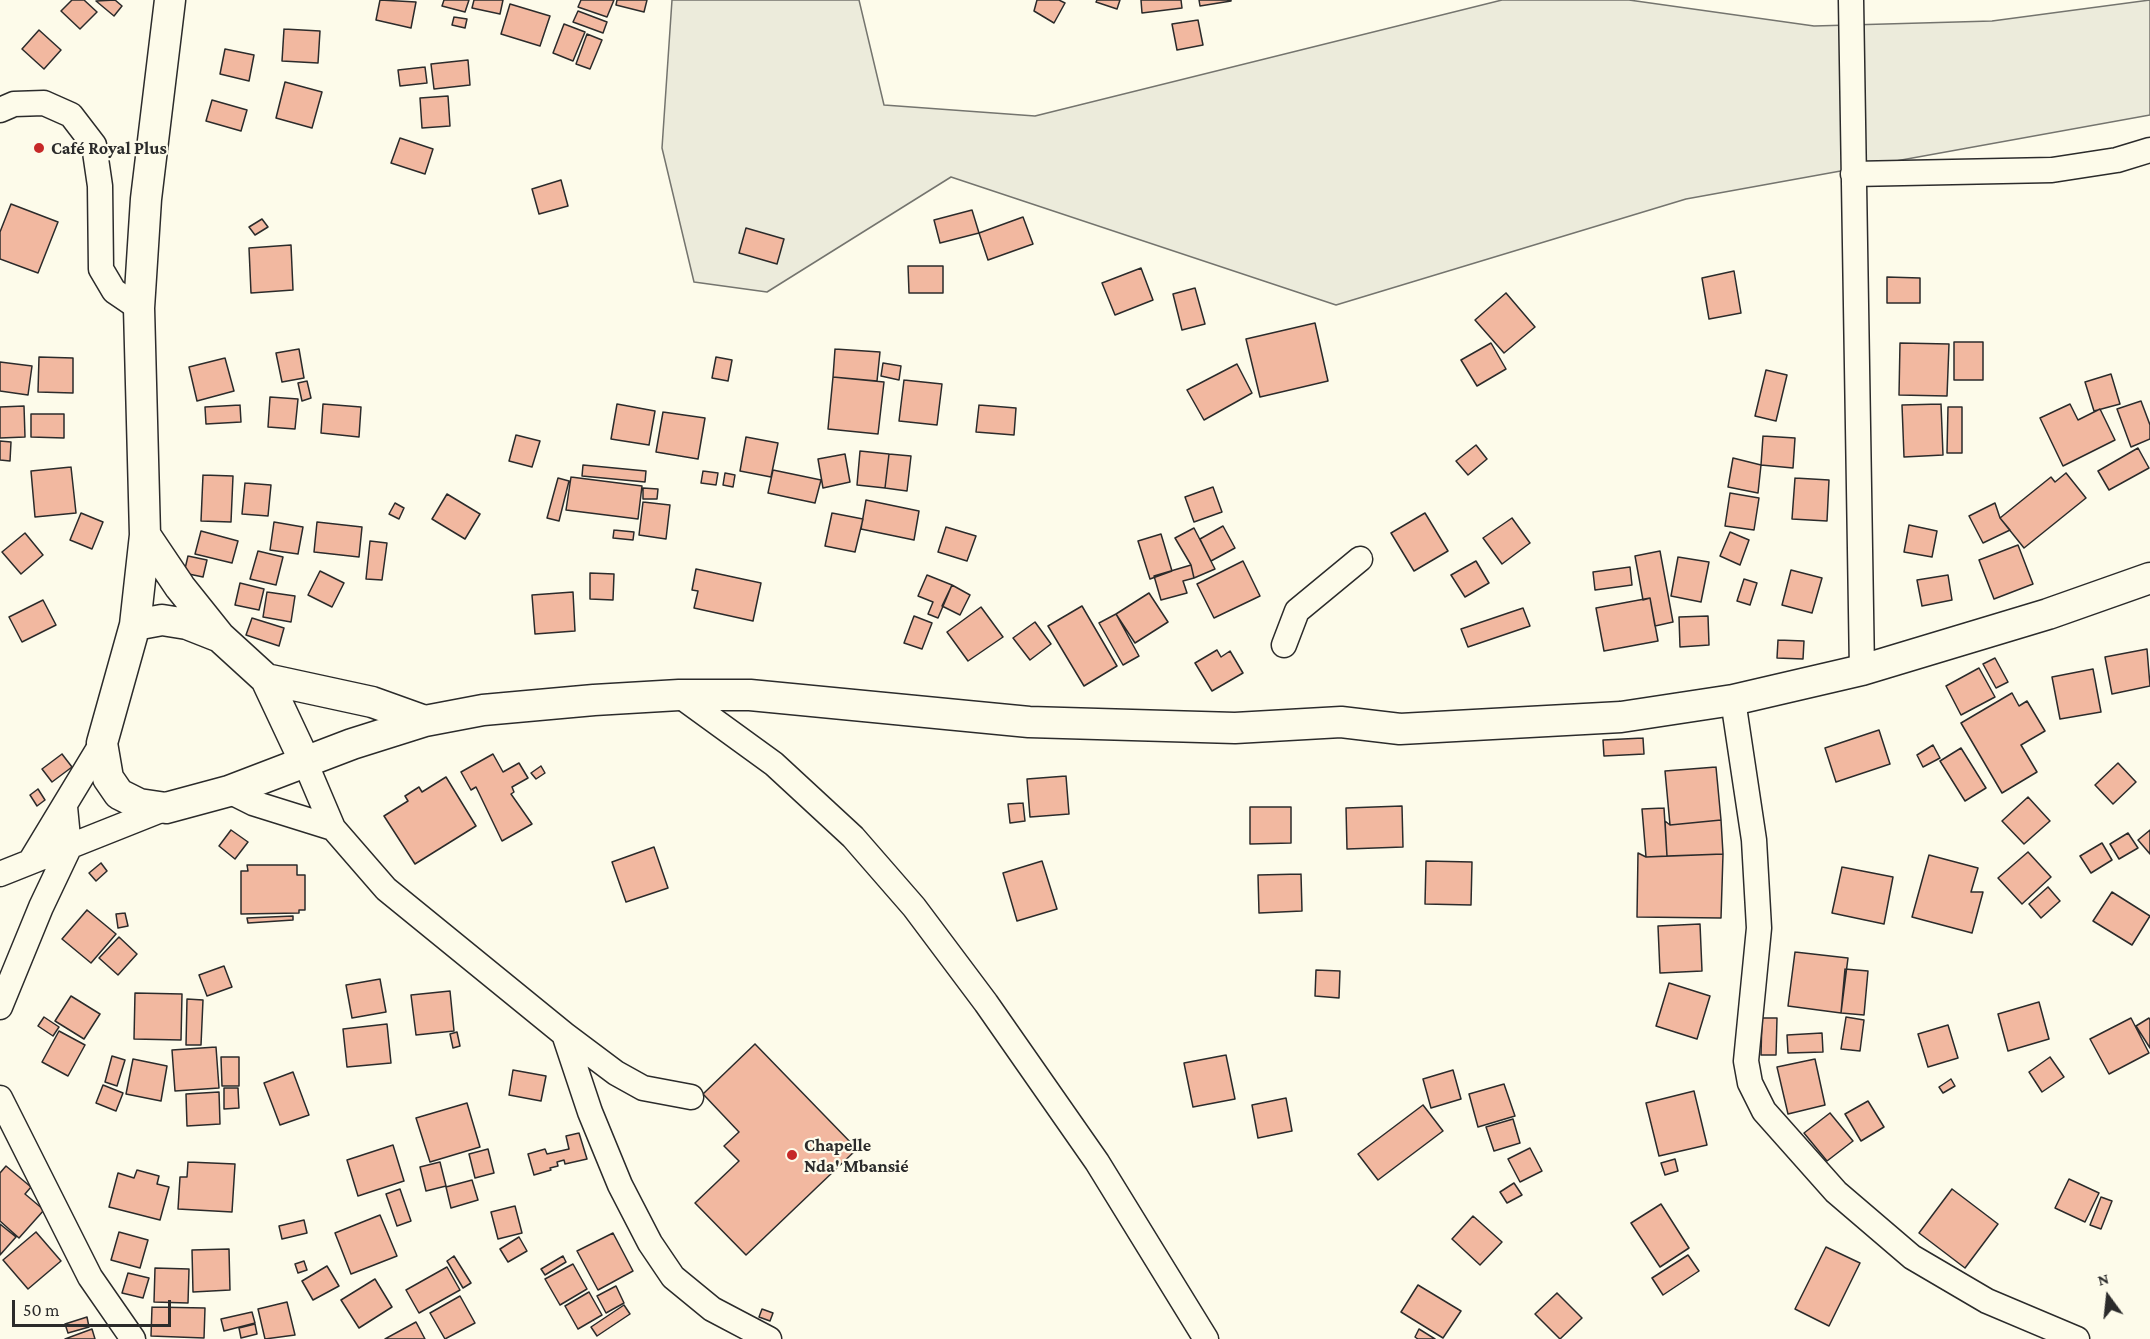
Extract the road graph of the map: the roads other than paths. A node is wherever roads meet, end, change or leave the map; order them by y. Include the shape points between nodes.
1 (170, 0) edge
2 (1851, 0) edge
3 (0, 110) edge
4 (2150, 150) edge
5 (1853, 174) junction
6 (140, 308) junction
7 (145, 535) junction
8 (1360, 559) dead end
9 (2150, 578) edge
10 (135, 625) junction
11 (220, 637) junction
12 (1284, 645) dead end
13 (1862, 670) junction
14 (266, 679) junction
15 (679, 695) junction
16 (1733, 700) junction
17 (425, 721) junction
18 (102, 743) junction
19 (306, 762) junction
20 (229, 791) junction
21 (65, 807) junction
22 (166, 808) junction
23 (333, 828) junction
24 (69, 848) junction
25 (30, 862) junction
26 (0, 874) edge
27 (0, 1007) edge
28 (564, 1034) junction
29 (691, 1097) dead end
30 (0, 1098) edge
31 (133, 1339) edge
32 (769, 1339) edge
33 (1206, 1339) edge
34 (2077, 1339) edge

1 - 6 main road via 146,199
2 - 5 street
3 - 6 street via 14,104 44,103 71,115 94,145 100,186 101,269 114,291
4 - 5 street via 2117,160 2052,170
5 - 13 street
6 - 7 main road
7 - 10 main road
7 - 11 main road
8 - 12 street via 1297,611
9 - 13 main road via 2048,614
10 - 11 main road via 162,620 187,624
10 - 18 main road
11 - 14 main road
13 - 16 main road
14 - 17 main road via 372,702
14 - 19 main road
15 - 16 main road via 817,700 1029,722 1235,728 1341,722 1400,729 1621,717
15 - 17 main road via 483,710
15 - 33 street via 774,764 853,837 914,906 1097,1161
16 - 34 street via 1754,840 1759,928 1746,1061 1750,1083 1764,1111 1836,1192 1912,1257 1987,1300
17 - 19 main road
18 - 21 street
18 - 22 main road via 108,778 119,794 139,804
19 - 20 main road
19 - 23 street
20 - 22 main road
20 - 23 street via 253,803
21 - 24 street
21 - 25 street
22 - 24 street
23 - 28 street via 412,913
24 - 25 street
24 - 27 street
25 - 26 street
28 - 29 street via 643,1088
28 - 32 street via 594,1123 650,1243 673,1277 712,1309
30 - 31 street via 90,1277

